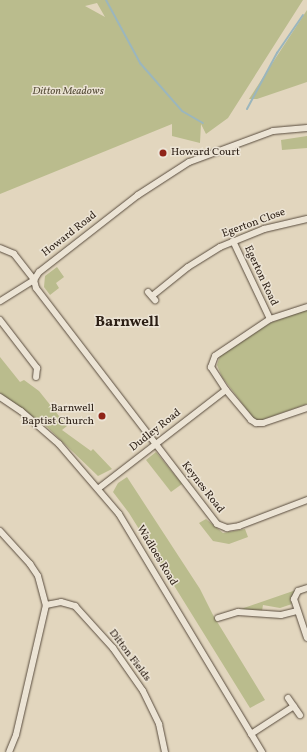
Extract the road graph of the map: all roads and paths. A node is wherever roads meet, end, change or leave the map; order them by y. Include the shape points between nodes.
1 (307, 128) edge
2 (307, 219) edge
3 (233, 241) junction
4 (0, 248) edge
5 (34, 280) junction
6 (151, 296) dead end
7 (0, 302) edge
8 (307, 307) edge
9 (270, 319) junction
10 (0, 320) edge
11 (36, 377) dead end
12 (226, 390) junction
13 (0, 397) edge
14 (307, 408) edge
15 (156, 445) junction
16 (99, 488) junction
17 (307, 500) edge
18 (0, 531) edge
19 (307, 588) edge
20 (46, 605) junction
21 (297, 611) junction
22 (218, 618) dead end
23 (307, 638) edge
24 (288, 698) dead end
25 (294, 706) junction
26 (300, 715) dead end
27 (251, 734) junction
28 (10, 752) edge
29 (165, 752) edge
30 (262, 752) edge

1 - 5 street, Howard Road via 273,132 189,162 133,200 39,272
2 - 3 street, Egerton Close via 264,229
3 - 6 street, Egerton Close via 188,267
3 - 9 street, Egerton Road
4 - 5 street via 14,254
5 - 7 street, Howard Road
5 - 15 street via 36,288
8 - 9 street
9 - 12 street via 212,359 212,370
10 - 11 street via 37,368
12 - 14 street via 256,423 264,423
12 - 15 street, Dudley Road
13 - 16 street, Wadloes Road via 20,410 59,444
15 - 16 street, Dudley Road
15 - 17 street, Keynes Road via 217,524 222,527 239,526
16 - 27 street, Wadloes Road via 148,560
18 - 20 street via 30,564 41,583
19 - 21 street via 295,594
20 - 28 street via 18,728
20 - 29 street, Ditton Fields via 62,602 75,606 113,648 143,691 159,724
21 - 22 street via 281,614 238,612
21 - 23 street
24 - 25 street
25 - 26 street
25 - 27 street
27 - 30 street, Wadloes Road

